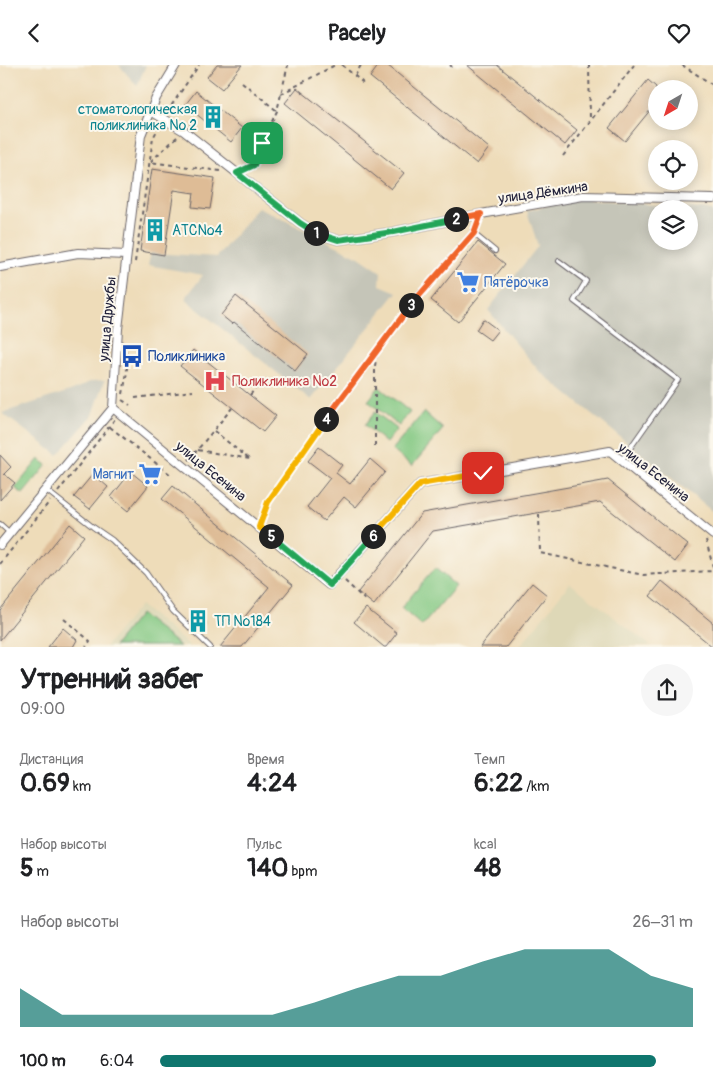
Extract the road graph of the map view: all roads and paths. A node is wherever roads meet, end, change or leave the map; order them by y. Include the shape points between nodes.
1 (176, 65) edge
2 (288, 65) edge
3 (336, 65) edge
4 (342, 65) edge
5 (361, 65) edge
6 (588, 65) edge
7 (634, 65) edge
8 (682, 65) edge
9 (355, 76) junction
10 (242, 82) dead end
11 (713, 85) edge
12 (363, 86) dead end
13 (281, 94) junction
14 (151, 111) junction
15 (277, 111) junction
16 (196, 120) dead end
17 (590, 121) junction
18 (184, 131) junction
19 (563, 156) dead end
20 (237, 173) junction
21 (713, 199) edge
22 (481, 214) junction
23 (474, 233) junction
24 (495, 251) dead end
25 (126, 255) junction
26 (559, 261) dead end
27 (0, 267) edge
28 (412, 303) joint
29 (377, 350) junction
30 (265, 377) dead end
31 (193, 391) dead end
32 (250, 395) dead end
33 (135, 399) dead end
34 (122, 400) dead end
35 (130, 405) dead end
36 (113, 408) junction
37 (232, 408) dead end
38 (110, 427) dead end
39 (214, 431) junction
40 (375, 446) dead end
41 (197, 450) junction
42 (622, 461) junction
43 (185, 465) junction
44 (171, 475) dead end
45 (46, 490) junction
46 (540, 514) dead end
47 (0, 524) edge
48 (259, 527) junction
49 (703, 527) junction
50 (10, 533) junction
51 (713, 535) edge
52 (0, 545) edge
53 (713, 567) edge
54 (713, 571) edge
55 (338, 575) junction
56 (364, 600) dead end
57 (64, 619) dead end
58 (86, 647) edge
59 (210, 647) edge

1 - 14 street, улица Дружбы
2 - 13 path
3 - 13 path
4 - 9 path
5 - 9 path
6 - 17 path
7 - 17 path
8 - 11 path
9 - 12 path
10 - 15 path
13 - 15 path
14 - 18 street, улица Дёмкина
14 - 25 street, улица Дружбы via 141,135
15 - 20 path via 254,165
16 - 18 path
17 - 19 path
18 - 20 street, улица Дёмкина
18 - 20 path via 150,162
20 - 22 street, улица Дёмкина via 300,223 318,234 338,240
21 - 22 street, улица Дёмкина via 583,196
22 - 23 lane
23 - 24 lane
23 - 28 lane
25 - 27 street via 78,253
25 - 36 street, улица Дружбы
26 - 42 lane via 586,281 574,301 678,380
28 - 29 path
29 - 40 path
29 - 48 path via 268,502
30 - 32 path
31 - 33 path
34 - 35 path
36 - 43 street, улица Есенина
36 - 45 street
37 - 39 path
38 - 44 path
39 - 41 path
39 - 41 path via 250,459
41 - 43 path
42 - 49 street, улица Есенина
42 - 55 street, улица Есенина via 610,451 420,484
43 - 48 street, улица Есенина
45 - 50 street
45 - 59 lane via 119,547 146,573 173,611
46 - 54 path via 540,553 643,575
47 - 50 lane
48 - 55 street, улица Есенина via 330,585
49 - 51 street, улица Есенина
49 - 53 path
50 - 52 street
55 - 56 path
57 - 58 path via 90,641

